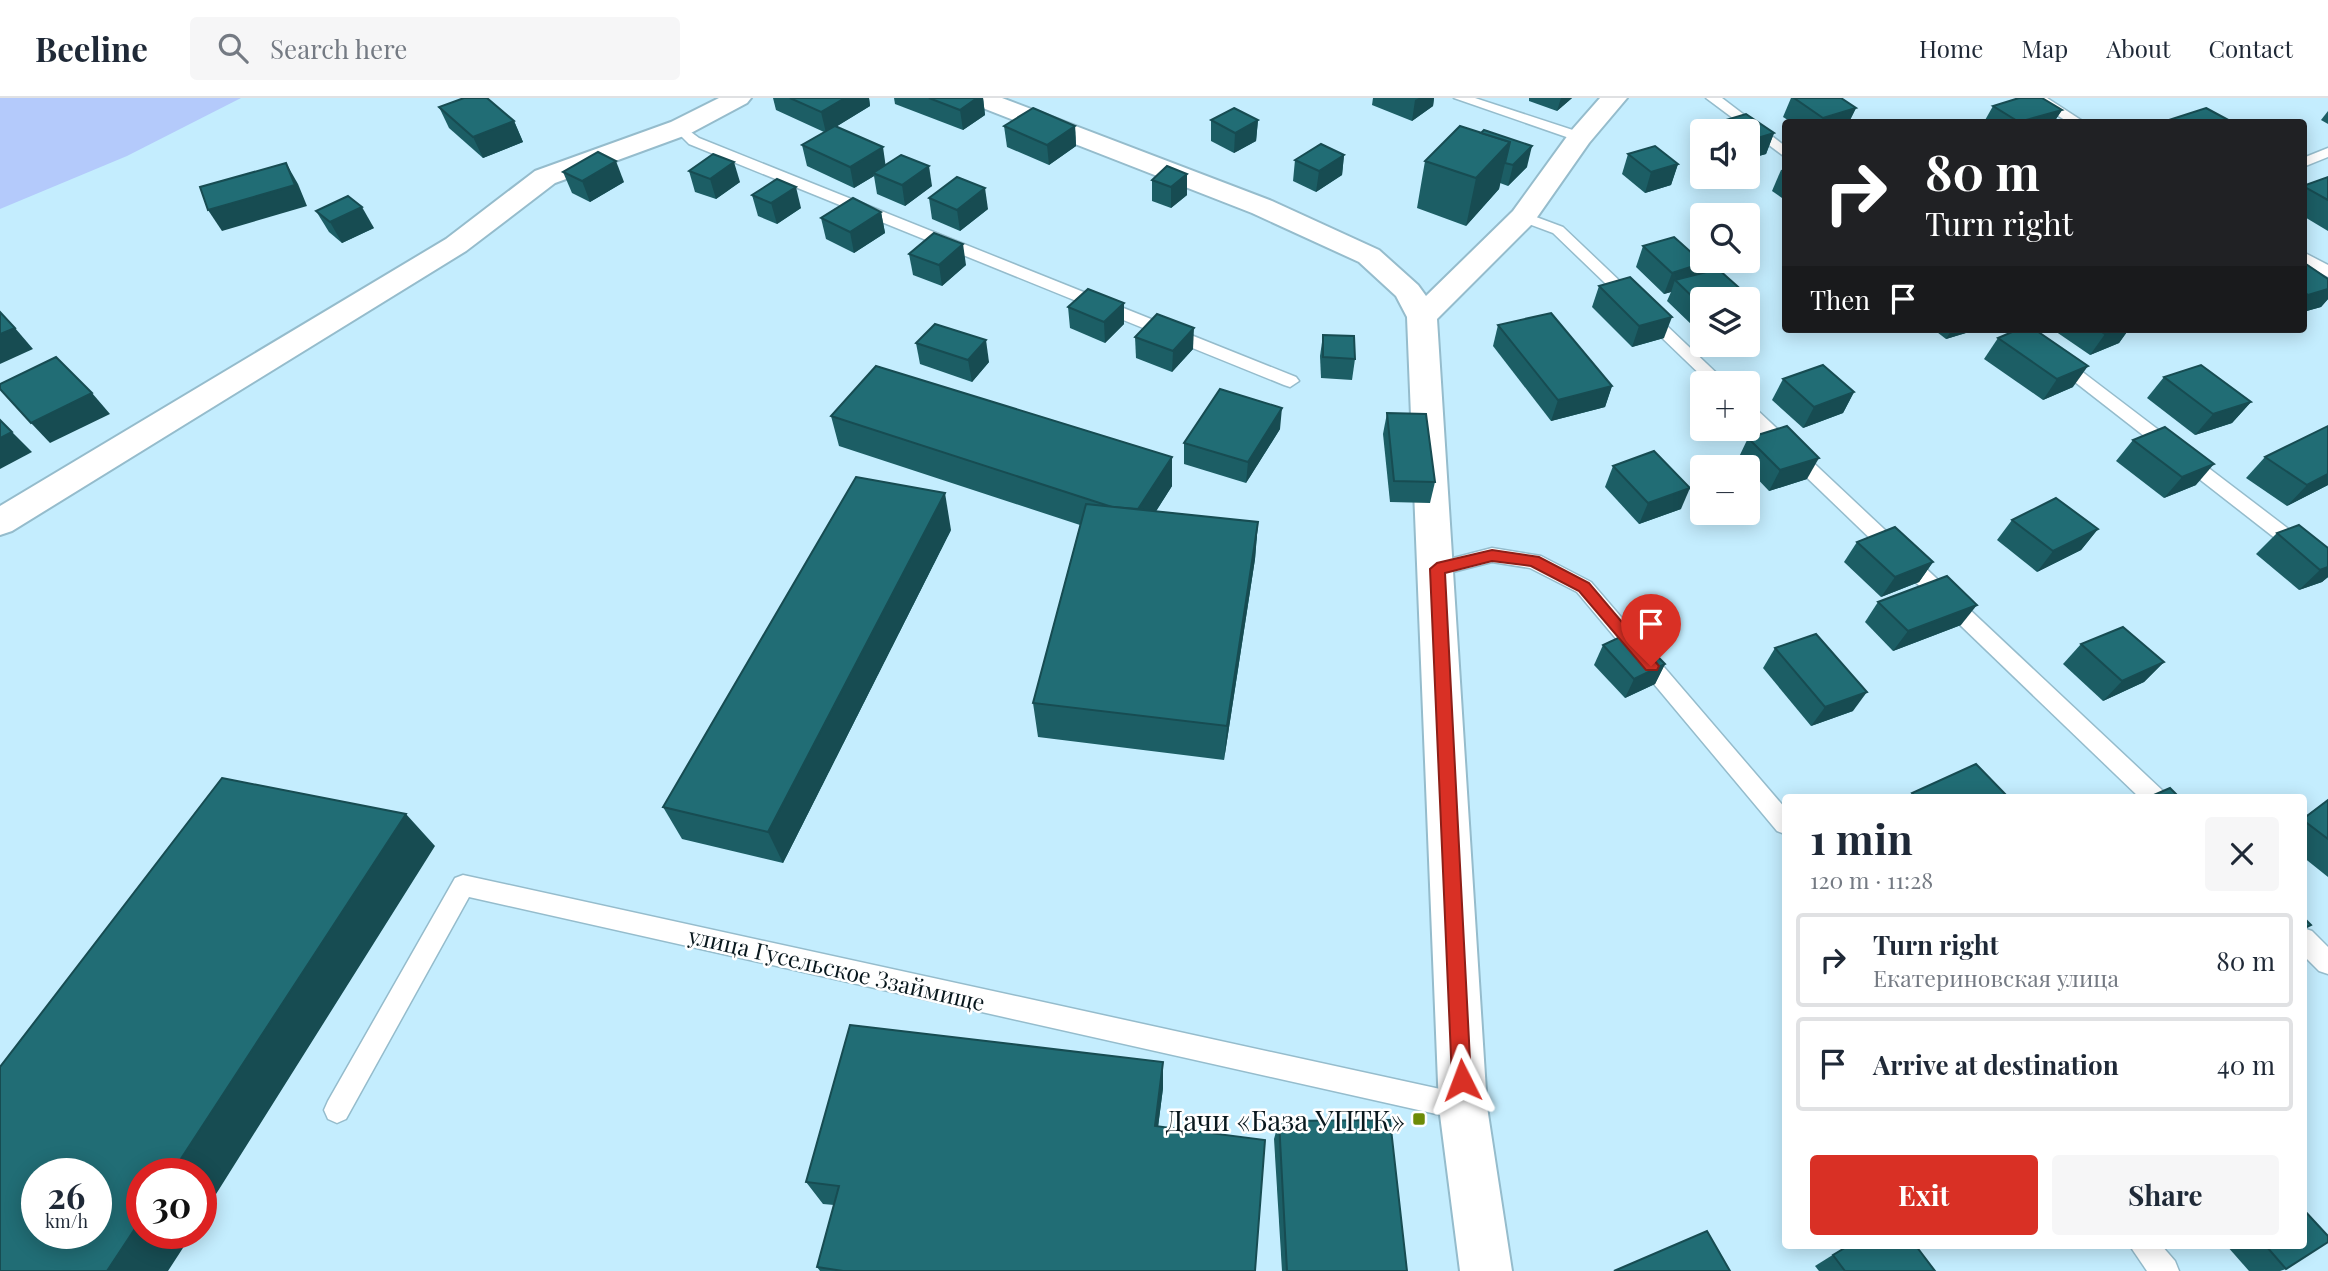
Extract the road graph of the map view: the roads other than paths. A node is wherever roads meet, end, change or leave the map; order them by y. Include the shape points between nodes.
1 (738, 98) edge
2 (979, 98) edge
3 (1461, 98) edge
4 (1614, 98) edge
5 (1713, 98) edge
6 (2036, 98) edge
7 (2072, 119) edge
8 (680, 128) junction
9 (1580, 137) junction
10 (1782, 151) edge
11 (2328, 152) edge
12 (2307, 161) edge
13 (1523, 217) junction
14 (2307, 259) edge
15 (2328, 272) edge
16 (1422, 317) junction
17 (2020, 333) edge
18 (1706, 371) edge
19 (1290, 381) dead end
20 (1760, 422) edge
21 (0, 522) edge
22 (1437, 569) junction
23 (2328, 569) edge
24 (2151, 794) edge
25 (1782, 820) edge
26 (2307, 943) edge
27 (2328, 963) edge
28 (1463, 1107) junction
29 (337, 1110) dead end
30 (2147, 1249) edge
31 (1486, 1271) edge
32 (2165, 1271) edge

1 - 8 street
2 - 16 street via 1262,207 1369,256 1408,291
3 - 9 lane
4 - 9 street
5 - 10 lane
6 - 7 lane
8 - 19 lane via 694,141
8 - 21 street via 545,177 456,245
9 - 13 street
11 - 12 lane
13 - 16 street
13 - 18 lane via 1558,230
14 - 15 lane
16 - 22 street
17 - 23 lane
20 - 24 lane
22 - 25 lane via 1492,555 1534,561 1584,587
22 - 28 street
26 - 27 lane
28 - 29 lane, улица Гусельское Ззаймище via 463,885
28 - 31 street
30 - 32 lane

